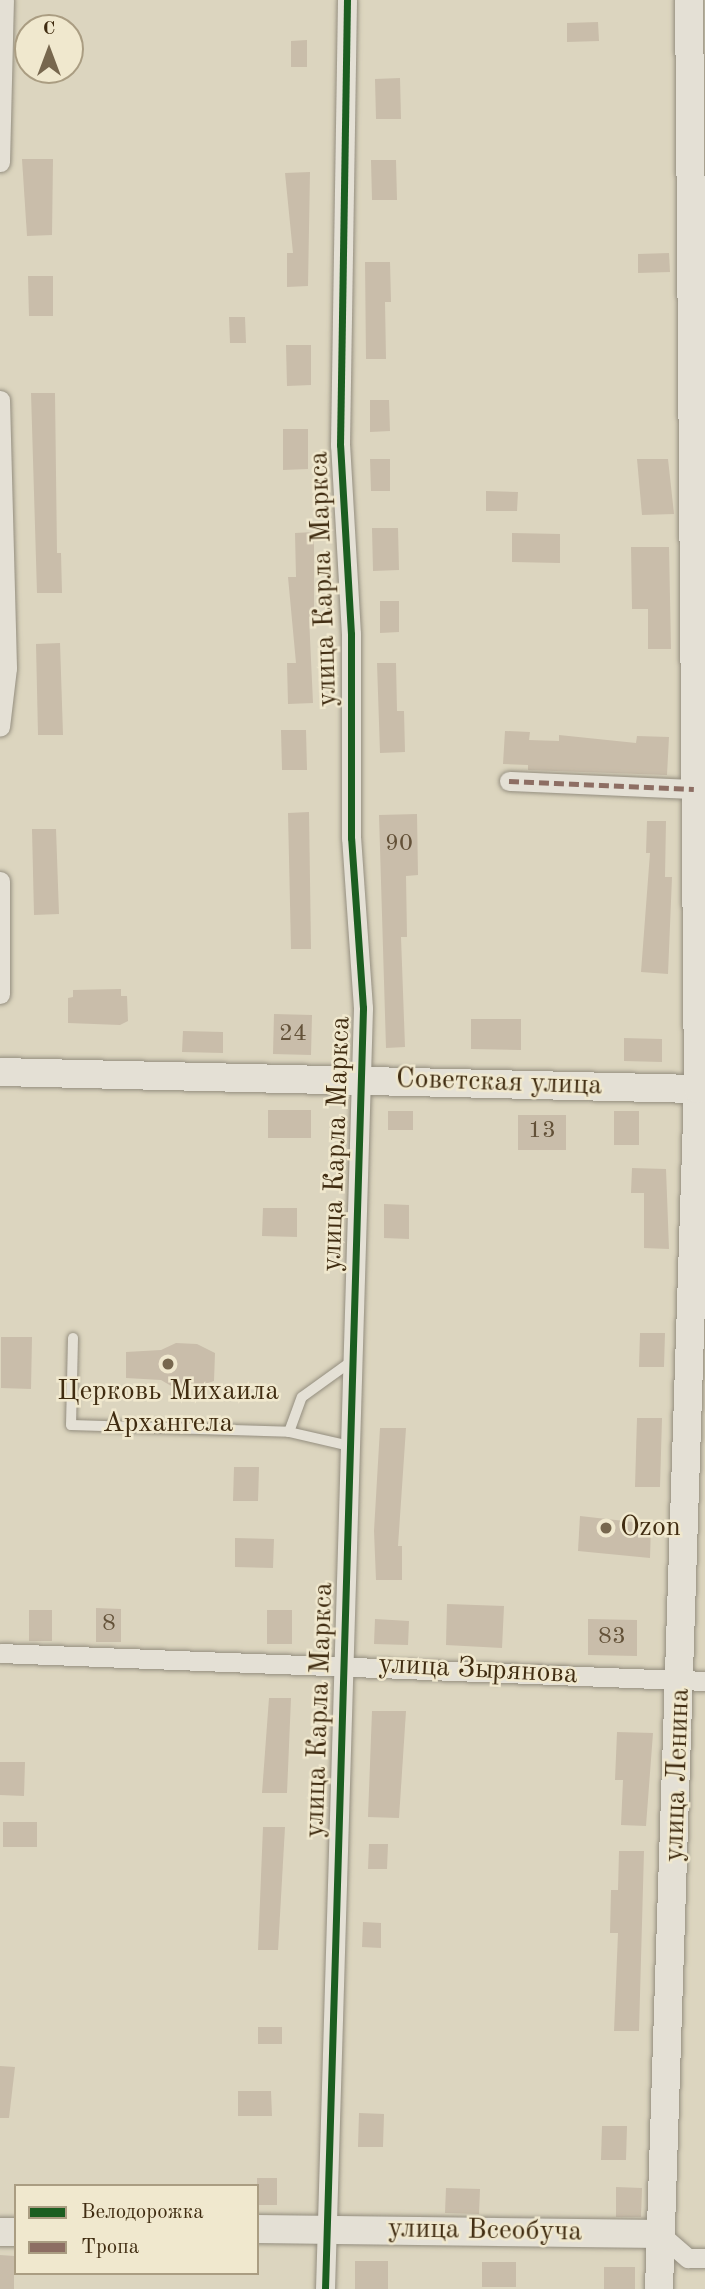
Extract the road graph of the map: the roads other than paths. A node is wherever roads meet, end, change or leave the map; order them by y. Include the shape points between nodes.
1 (4, 0) edge
2 (347, 0) edge
3 (689, 0) edge
4 (0, 162) edge
5 (0, 400) edge
6 (2, 578) edge
7 (0, 727) edge
8 (509, 781) dead end
9 (694, 789) junction
10 (0, 881) edge
11 (0, 994) edge
12 (0, 1072) edge
13 (360, 1078) junction
14 (702, 1089) edge
15 (73, 1338) dead end
16 (352, 1361) junction
17 (289, 1432) junction
18 (350, 1446) junction
19 (0, 1653) edge
20 (341, 1664) junction
21 (693, 1680) edge
22 (328, 2228) junction
23 (259, 2229) edge
24 (660, 2234) junction
25 (705, 2258) edge
26 (325, 2289) edge
27 (659, 2289) edge

1 - 4 street
2 - 13 street, улица Карла Маркса via 340,445 351,621 351,838 362,1008
3 - 9 main road, улица Ленина
5 - 6 street
6 - 7 street via 7,668
8 - 9 street
9 - 14 main road, улица Ленина
10 - 11 street
12 - 13 main road, Советская улица
13 - 14 main road, Советская улица
13 - 16 street, улица Карла Маркса
14 - 21 main road, улица Ленина
15 - 17 lane via 71,1425
16 - 17 lane via 302,1397
16 - 18 street, улица Карла Маркса
17 - 18 lane
18 - 20 street, улица Карла Маркса
19 - 20 street, улица Зырянова
20 - 21 street, улица Зырянова
20 - 22 street, улица Карла Маркса
21 - 24 main road, улица Ленина
22 - 23 main road, улица Всеобуча
22 - 24 main road, улица Всеобуча
22 - 26 street, улица Карла Маркса
24 - 25 street via 688,2258
24 - 27 main road, улица Ленина

